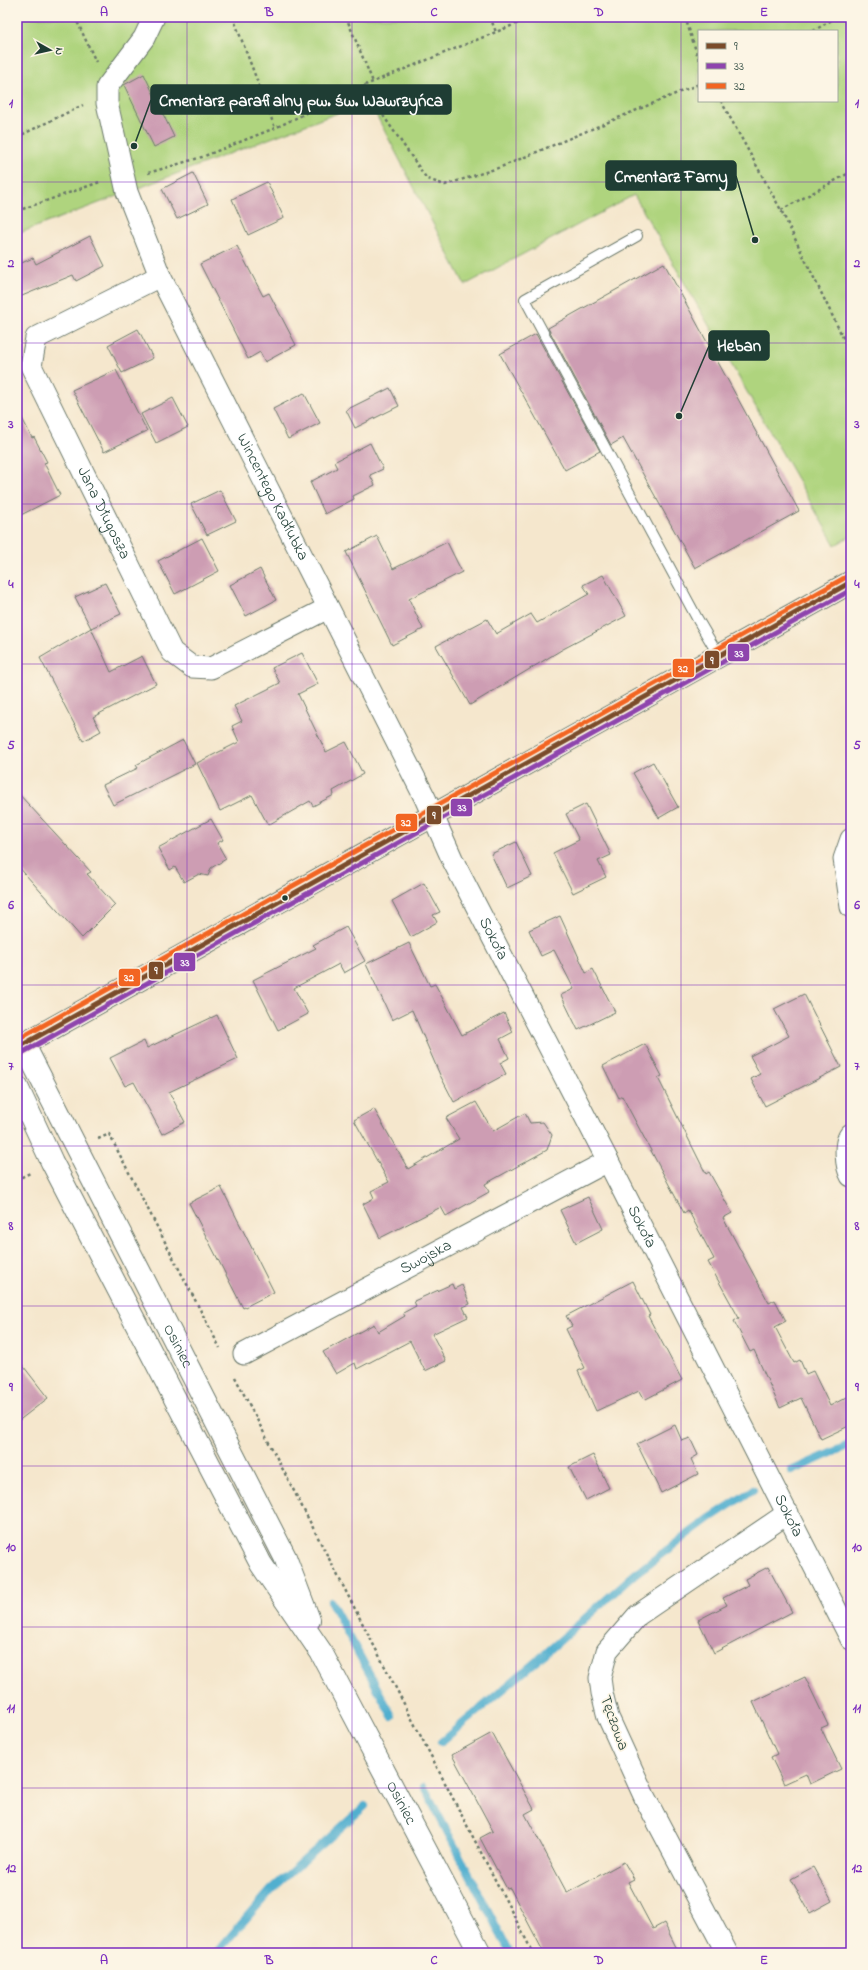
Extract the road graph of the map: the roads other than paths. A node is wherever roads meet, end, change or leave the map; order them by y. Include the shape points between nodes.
1 (154, 17) edge
2 (637, 236) dead end
3 (160, 276) junction
4 (851, 582) edge
5 (328, 608) junction
6 (719, 656) junction
7 (433, 815) junction
8 (851, 839) edge
9 (851, 906) edge
10 (20, 1046) edge
11 (17, 1087) edge
12 (851, 1134) edge
13 (608, 1161) junction
14 (851, 1176) edge
15 (244, 1354) dead end
16 (788, 1513) junction
17 (851, 1639) edge
18 (321, 1652) junction
19 (480, 1953) edge
20 (727, 1953) edge

1 - 3 street, Wincentego Kadłubka via 144,38 107,90 107,103 124,177
2 - 6 lane via 525,299
3 - 5 street, Wincentego Kadłubka
3 - 5 street, Jana Długosza via 36,338 31,366 172,652 192,667 211,668
4 - 6 street
5 - 7 street, Wincentego Kadłubka
6 - 7 street
7 - 10 street
7 - 13 street, Sokoła via 449,854
8 - 9 street via 844,859
10 - 18 street, Osiniec via 285,1557
11 - 18 street, Osiniec via 52,1162 261,1564
12 - 14 street via 846,1156
13 - 15 street, Swojska
13 - 16 street, Sokoła
16 - 17 street, Sokoła
16 - 20 street, Tęczowa via 638,1615 608,1651 600,1678 608,1717 645,1798
18 - 19 street, Osiniec

